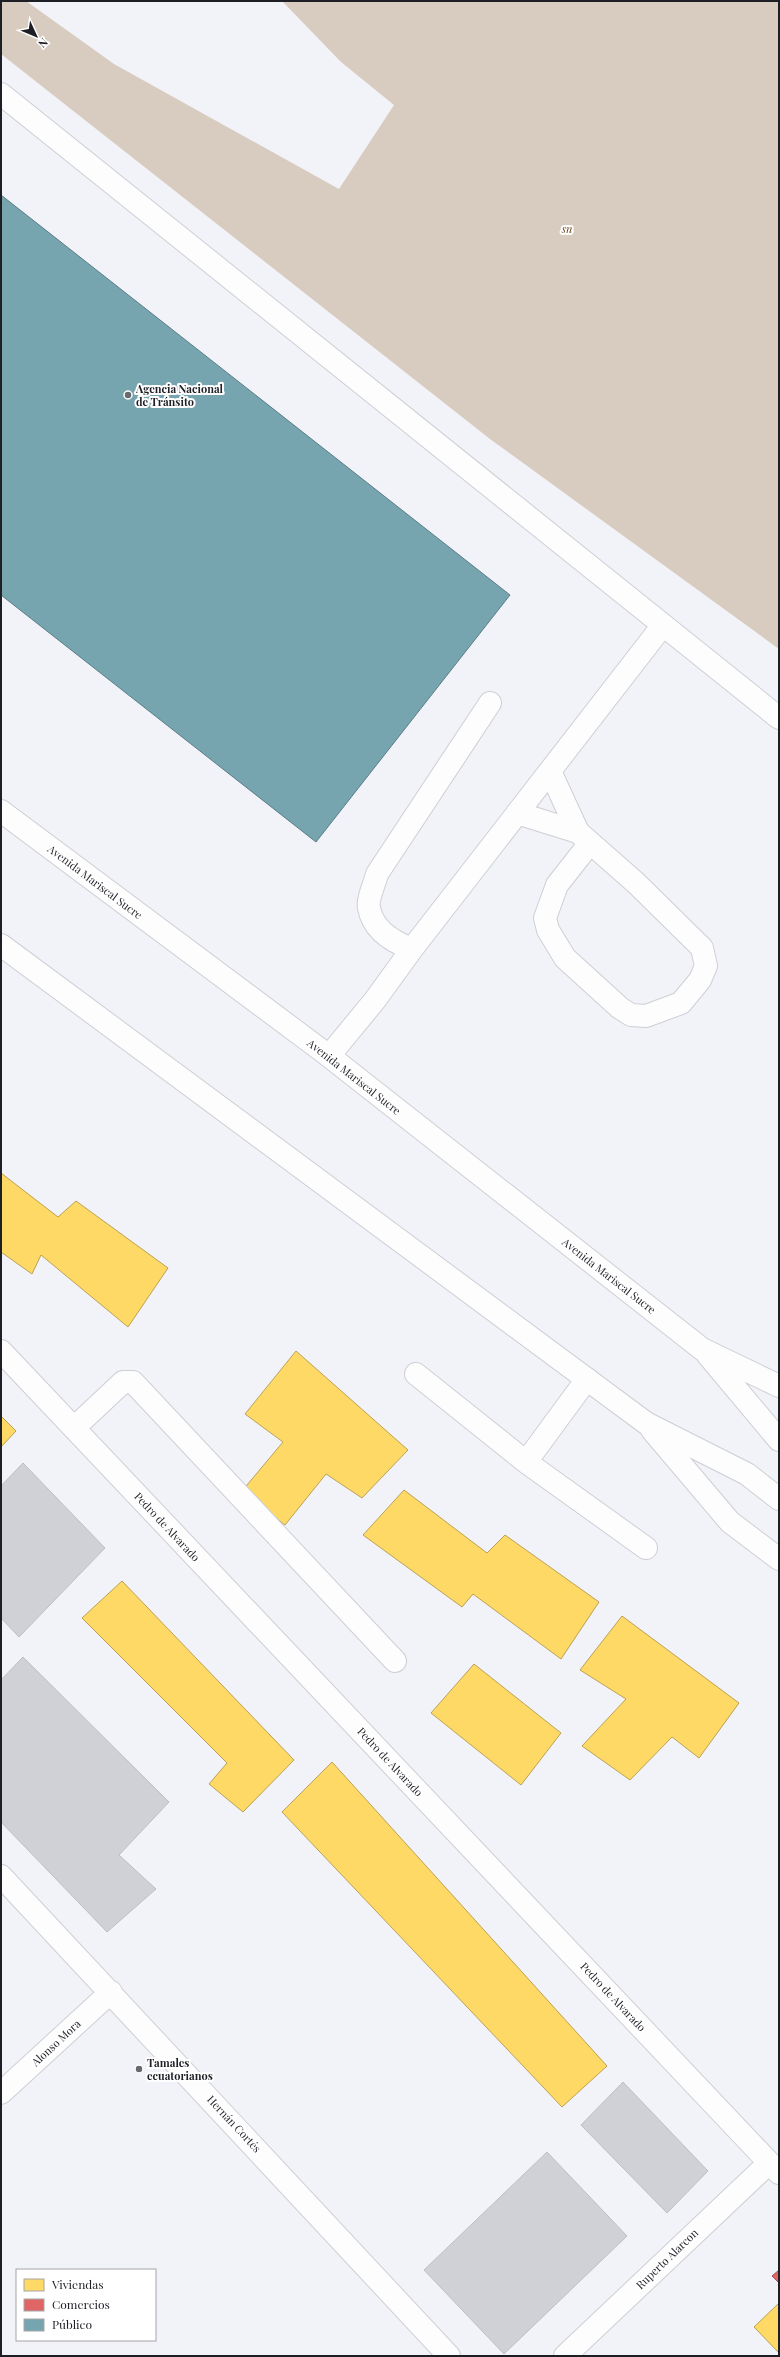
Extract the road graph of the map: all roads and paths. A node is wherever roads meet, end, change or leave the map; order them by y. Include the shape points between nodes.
1 (1, 94) edge
2 (663, 625) junction
3 (490, 703) dead end
4 (779, 718) edge
5 (550, 771) junction
6 (1, 812) edge
7 (517, 813) junction
8 (584, 838) junction
9 (1, 946) edge
10 (412, 949) junction
11 (329, 1056) junction
12 (702, 1349) junction
13 (1, 1351) edge
14 (416, 1374) dead end
15 (587, 1379) junction
16 (779, 1386) edge
17 (646, 1423) junction
18 (74, 1428) junction
19 (779, 1440) edge
20 (526, 1462) junction
21 (779, 1499) edge
22 (646, 1548) dead end
23 (779, 1558) edge
24 (394, 1661) dead end
25 (1, 1876) edge
26 (111, 1992) junction
27 (1, 2093) edge
28 (774, 2168) edge
29 (449, 2356) edge
30 (565, 2356) edge

1 - 2 main road
2 - 4 main road
2 - 5 main road
3 - 10 main road via 377,874 368,907 377,928 395,942
5 - 7 main road
5 - 8 main road
6 - 11 main road, Avenida Mariscal Sucre
7 - 8 main road
7 - 10 main road
8 - 8 main road via 702,948 706,966 700,980 681,1003 646,1016 631,1015 565,958 548,930 545,918 557,885
9 - 15 main road
10 - 11 main road via 375,1000
11 - 12 main road, Avenida Mariscal Sucre
12 - 16 main road, Avenida Mariscal Sucre
12 - 19 main road, Avenida Mariscal Sucre
13 - 18 main road, Pedro de Alvarado
14 - 20 main road
15 - 17 main road
15 - 20 main road
17 - 21 main road via 747,1474
17 - 23 main road via 730,1522
18 - 24 main road via 123,1382 133,1382
18 - 28 main road, Pedro de Alvarado
20 - 22 main road
25 - 26 main road, Hernán Cortés
26 - 27 main road, Alonso Mora
26 - 29 main road, Hernán Cortés
28 - 30 main road, Ruperto Alarcon

